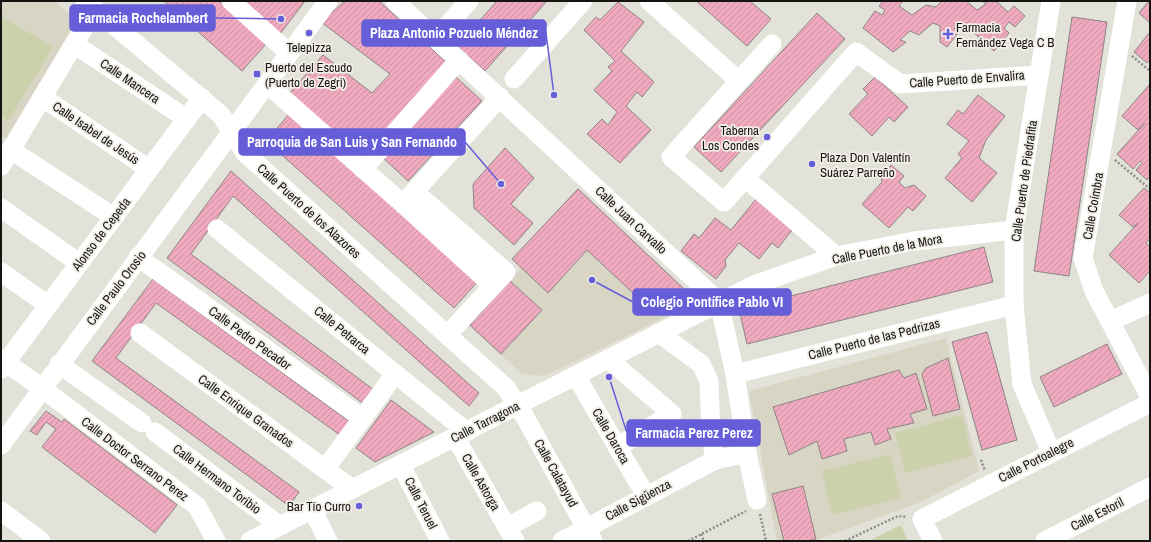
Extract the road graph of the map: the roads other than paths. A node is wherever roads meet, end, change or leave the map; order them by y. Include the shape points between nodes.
1 (231, 1) edge
2 (328, 1) edge
3 (395, 1) edge
4 (469, 1) edge
5 (583, 1) edge
6 (649, 1) edge
7 (1050, 1) edge
8 (1127, 1) edge
9 (90, 4) edge
10 (443, 30) dead end
11 (74, 44) junction
12 (772, 44) dead end
13 (289, 53) junction
14 (459, 60) junction
15 (1039, 75) junction
16 (514, 79) dead end
17 (738, 80) junction
18 (267, 84) junction
19 (42, 97) junction
20 (500, 97) junction
21 (202, 98) junction
22 (187, 119) junction
23 (232, 132) junction
24 (11, 150) junction
25 (1, 166) edge
26 (363, 168) junction
27 (149, 169) junction
28 (745, 178) junction
29 (1, 208) edge
30 (407, 208) junction
31 (114, 216) junction
32 (217, 229) dead end
33 (1014, 230) junction
34 (836, 256) junction
35 (138, 258) junction
36 (79, 263) junction
37 (1, 272) edge
38 (719, 302) junction
39 (1150, 303) edge
40 (48, 305) junction
41 (1014, 305) junction
42 (1111, 321) junction
43 (140, 332) dead end
44 (659, 333) junction
45 (447, 335) junction
46 (608, 359) junction
47 (3, 363) edge
48 (59, 364) junction
49 (395, 374) junction
50 (735, 374) junction
51 (576, 376) junction
52 (42, 388) junction
53 (1150, 397) edge
54 (1150, 403) edge
55 (518, 405) junction
56 (362, 418) junction
57 (461, 434) junction
58 (1, 445) edge
59 (617, 447) junction
60 (1052, 452) junction
61 (747, 453) junction
62 (715, 460) junction
63 (402, 465) junction
64 (325, 469) junction
65 (1150, 487) edge
66 (352, 490) junction
67 (646, 496) junction
68 (758, 503) road end
69 (312, 509) junction
70 (1, 511) edge
71 (537, 511) dead end
72 (280, 526) junction
73 (511, 534) edge
74 (590, 534) edge
75 (41, 541) edge
76 (216, 541) edge
77 (250, 541) edge
78 (328, 541) edge
79 (440, 541) edge
80 (562, 541) edge
81 (933, 541) edge
82 (1045, 541) edge

1 - 13 street
2 - 13 street, Calle Paulo Orosio
3 - 14 street, Calle Juan Carvallo
4 - 10 street
5 - 16 street
6 - 17 street
7 - 15 street, Calle Puerto de Piedrafita
8 - 42 street, Calle Coímbra via 1083,258 1094,291
9 - 11 street
9 - 21 street, Calle Puerto de los Alazores
11 - 19 street
11 - 22 street, Calle Mancera
12 - 17 street
13 - 18 street, Calle Paulo Orosio
14 - 20 street, Calle Juan Carvallo
14 - 26 street
15 - 28 street, Calle Puerto de Envalira via 900,84 856,52
15 - 33 street, Calle Puerto de Piedrafita
17 - 28 street via 671,157 724,202
18 - 23 street, Calle Paulo Orosio
18 - 26 street
19 - 24 street
19 - 27 street, Calle Isabel de Jesús
20 - 30 street
20 - 38 street, Calle Juan Carvallo
21 - 22 street, Alonso de Cepeda
21 - 23 street, Calle Puerto de los Alazores via 221,115
22 - 27 street, Alonso de Cepeda
23 - 35 street, Calle Paulo Orosio
23 - 45 street, Calle Puerto de los Alazores via 245,153
24 - 25 street
24 - 31 street
26 - 30 street
27 - 31 street, Alonso de Cepeda
28 - 34 street
29 - 36 street
30 - 45 street via 424,200 506,272
31 - 36 street, Alonso de Cepeda
32 - 49 street, Calle Petrarca
33 - 34 street, Calle Puerto de la Mora via 914,241
33 - 41 street, Calle Puerto de Piedrafita
34 - 38 street, Calle Puerto de la Mora via 754,285
35 - 48 street, Calle Paulo Orosio
35 - 56 street, Calle Pedro Pecador
36 - 40 street, Alonso de Cepeda
37 - 40 street
38 - 44 street, Calle Tarragona
38 - 50 street
39 - 42 street
40 - 47 street, Alonso de Cepeda
41 - 50 street, Calle Puerto de las Pedrizas
41 - 60 street, Calle Puerto de Piedrafita via 1022,384
42 - 53 street, Calle Coímbra
43 - 64 street, Calle Enrique Granados
44 - 46 street, Calle Tarragona
44 - 62 street via 701,364 709,381 711,434
45 - 55 street, Calle Puerto de los Alazores via 506,388
46 - 51 street, Calle Tarragona
46 - 59 street via 672,414
47 - 52 street, Calle Doctor Serrano Perez
48 - 52 street, Calle Paulo Orosio
48 - 72 street, Calle Hermano Toribio
49 - 56 street
49 - 57 street, Calle Petrarca
50 - 61 street
51 - 55 street, Calle Tarragona
51 - 59 street, Calle Daroca
52 - 58 street, Calle Paulo Orosio
52 - 76 street, Calle Doctor Serrano Perez via 197,506
54 - 60 street, Calle Portoalegre
55 - 57 street, Calle Tarragona
55 - 74 street, Calle Calatayud
56 - 64 street
57 - 63 street, Calle Tarragona
57 - 73 street, Calle Astorga
59 - 67 street, Calle Daroca
60 - 81 street, Calle Portoalegre via 922,519
61 - 62 street, Calle Sigüenza
61 - 68 street
62 - 67 street, Calle Sigüenza
63 - 66 street, Calle Tarragona
63 - 79 street, Calle Teruel
64 - 66 street, Calle Enrique Granados
65 - 82 street, Calle Estoril
66 - 69 street, Calle Tarragona
67 - 74 street, Calle Sigüenza
69 - 72 street, Calle Tarragona
69 - 78 street
70 - 75 street
71 - 73 street, Calle Astorga
72 - 77 street, Calle Tarragona
74 - 80 street, Calle Sigüenza

